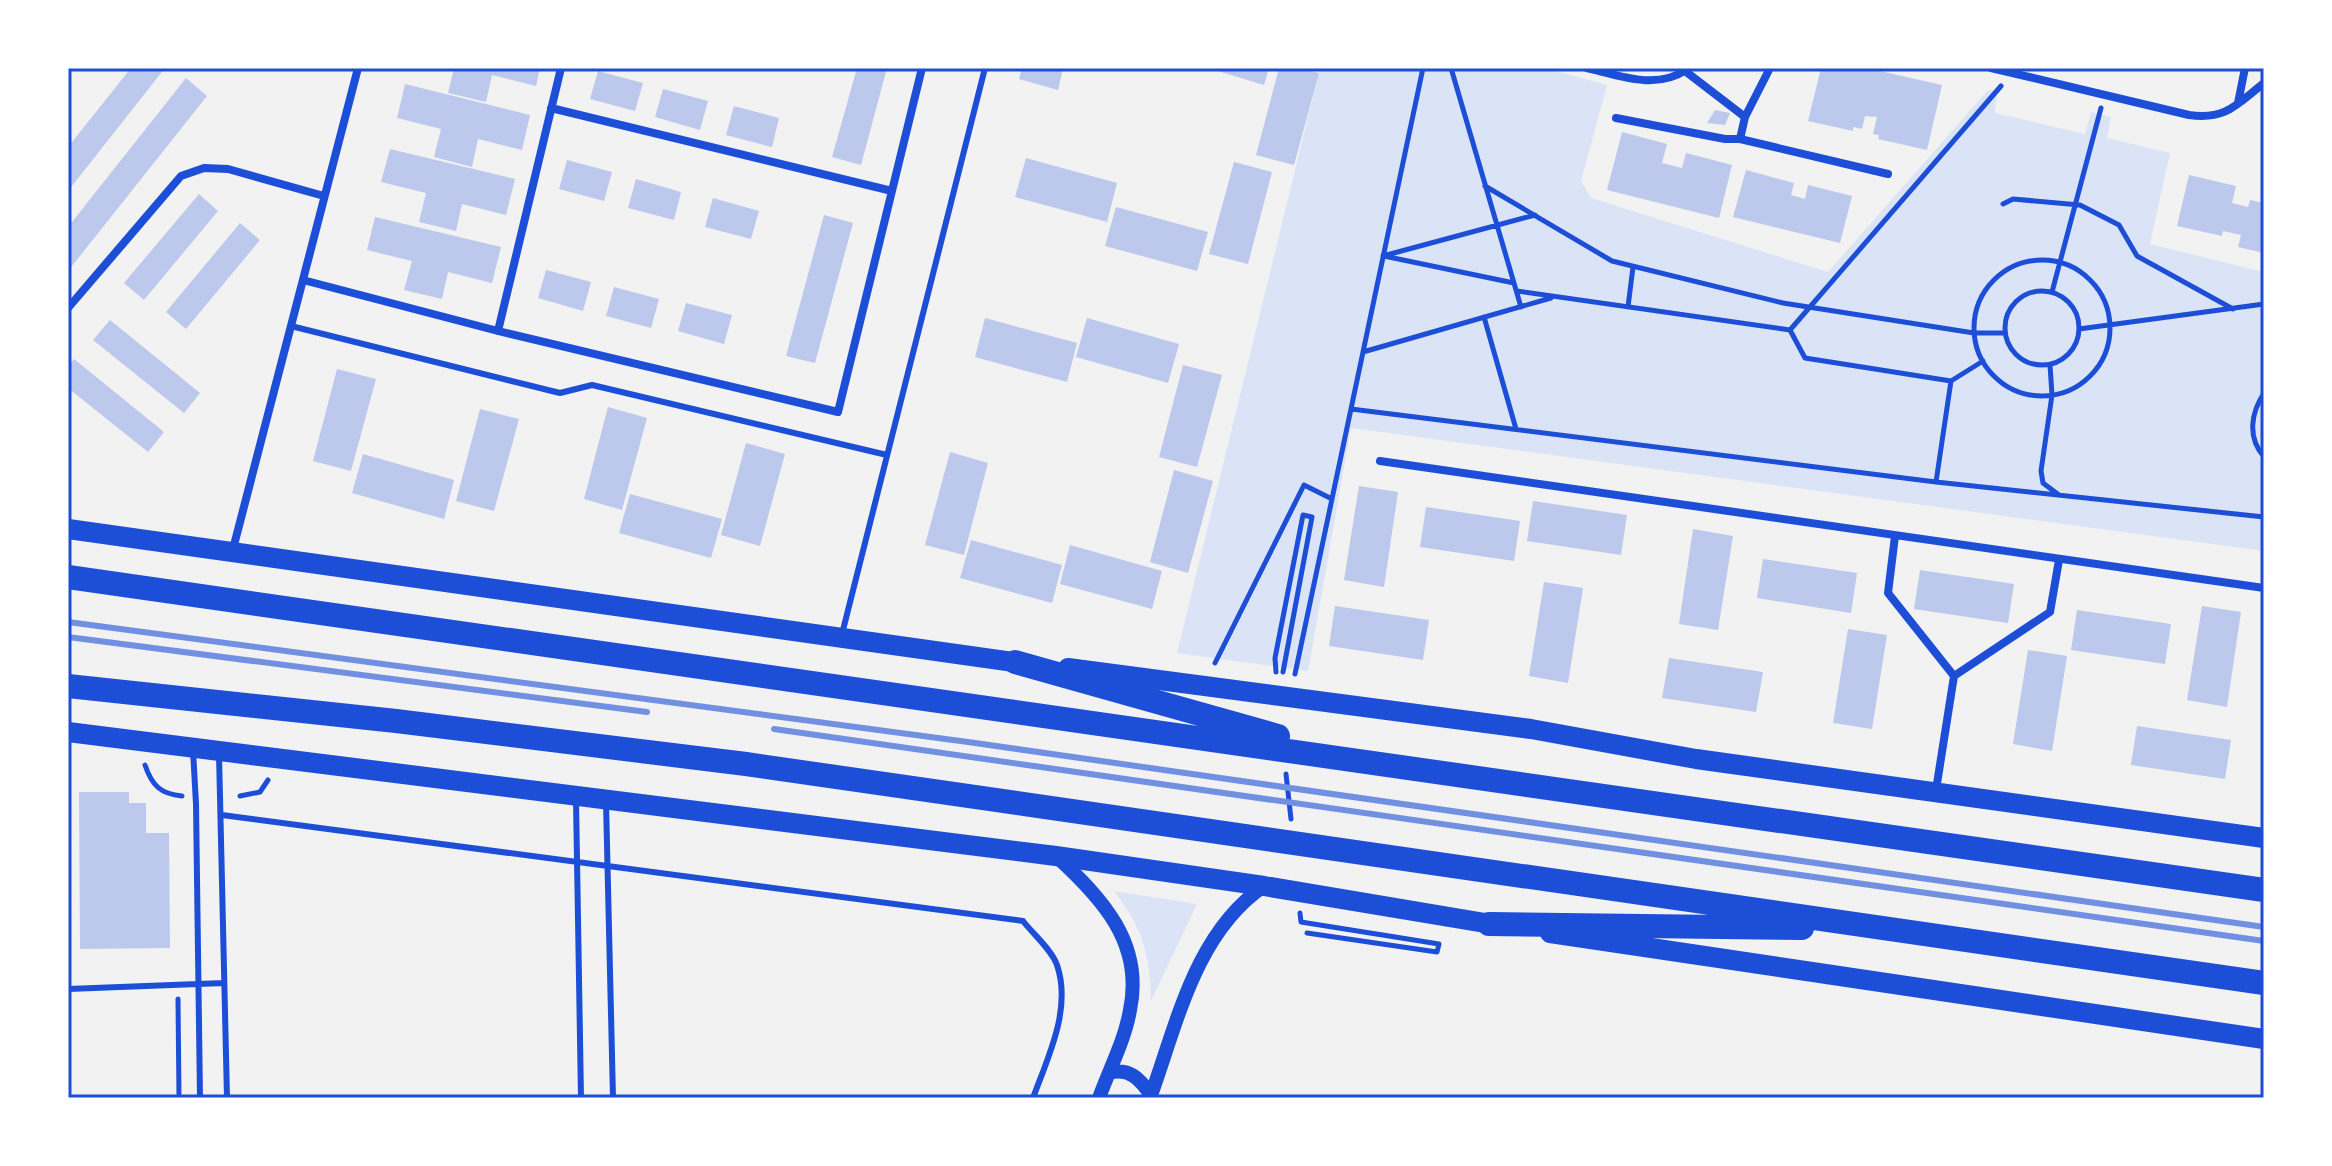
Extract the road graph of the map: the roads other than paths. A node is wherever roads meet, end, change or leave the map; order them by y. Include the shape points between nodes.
1 (358, 68) edge
2 (561, 68) edge
3 (922, 68) edge
4 (985, 68) edge
5 (1587, 68) edge
6 (1670, 68) edge
7 (1770, 68) edge
8 (1991, 68) edge
9 (2245, 68) edge
10 (1687, 69) edge
11 (1667, 81) junction
12 (2263, 86) edge
13 (2238, 104) junction
14 (551, 108) junction
15 (1745, 117) junction
16 (1616, 118) dead end
17 (1740, 139) junction
18 (1888, 174) dead end
19 (892, 191) junction
20 (324, 196) junction
21 (303, 280) junction
22 (68, 308) edge
23 (291, 326) junction
24 (498, 331) junction
25 (887, 455) junction
26 (1380, 461) dead end
27 (68, 529) edge
28 (1895, 536) junction
29 (232, 554) junction
30 (2059, 560) junction
31 (68, 577) edge
32 (2264, 588) edge
33 (841, 636) junction
34 (1015, 662) junction
35 (1954, 676) junction
36 (68, 686) edge
37 (68, 732) edge
38 (193, 747) junction
39 (219, 750) junction
40 (1349, 758) junction
41 (1936, 792) junction
42 (576, 797) junction
43 (606, 801) junction
44 (222, 815) junction
45 (2264, 838) edge
46 (1056, 856) junction
47 (577, 861) junction
48 (608, 865) junction
49 (1264, 886) junction
50 (2264, 890) edge
51 (1489, 924) junction
52 (1880, 927) junction
53 (224, 983) junction
54 (2264, 983) edge
55 (198, 984) junction
56 (68, 989) edge
57 (2264, 1039) edge
58 (1109, 1073) junction
59 (1150, 1097) edge
60 (200, 1098) edge
61 (227, 1098) edge
62 (581, 1098) edge
63 (613, 1098) edge
64 (1033, 1098) edge
65 (1099, 1098) edge

1 - 20 street
2 - 14 street
3 - 19 street
4 - 25 lane
5 - 11 street
6 - 11 street
7 - 15 street
8 - 13 street via 2212,118
9 - 13 street
10 - 11 street
10 - 15 street
12 - 13 street
14 - 19 street
14 - 24 street
15 - 17 street
16 - 17 street
17 - 18 street
19 - 24 street via 838,412
20 - 21 street
20 - 22 street via 228,169 204,168 181,176
21 - 23 street
21 - 24 street
23 - 25 lane via 560,393 592,385
23 - 29 street
25 - 33 lane
26 - 28 street
27 - 29 main road
28 - 30 street
28 - 35 street via 1888,593
29 - 33 main road
30 - 32 street
30 - 35 street via 2050,612
31 - 40 highway
33 - 34 main road
34 - 40 highway
34 - 41 main road via 1531,729 1696,759
35 - 41 street
36 - 52 highway via 700,758
37 - 38 main road
38 - 39 main road
38 - 55 lane
39 - 42 main road
39 - 44 lane
40 - 50 highway
41 - 45 main road
42 - 43 main road
42 - 47 lane
43 - 46 main road
43 - 48 lane
44 - 47 lane
44 - 53 lane
46 - 49 main road
46 - 58 street via 1107,907 1126,948 1130,1010
47 - 48 lane
47 - 62 lane
48 - 63 lane
48 - 64 lane via 1023,921 1057,963 1061,990 1059,1024
49 - 51 main road
49 - 59 street via 1225,920 1208,946
51 - 52 highway
51 - 57 main road
52 - 54 highway
53 - 55 lane
53 - 61 lane
55 - 56 lane
55 - 60 lane
58 - 59 street via 1130,1073
58 - 65 street

